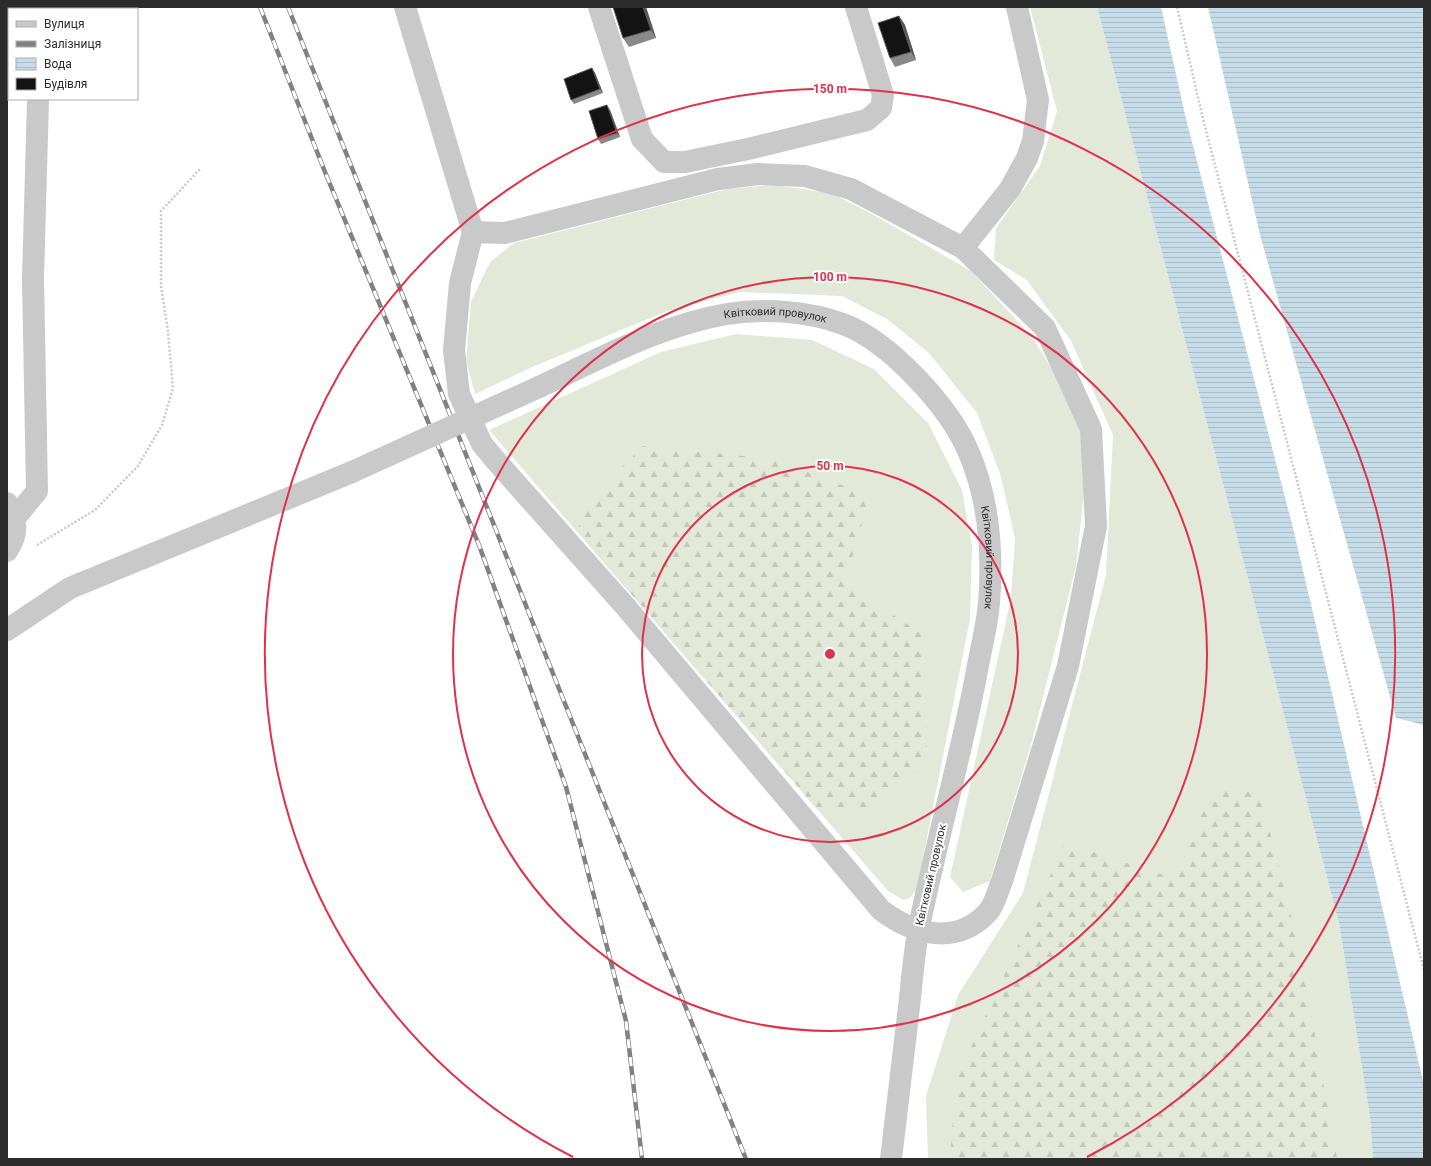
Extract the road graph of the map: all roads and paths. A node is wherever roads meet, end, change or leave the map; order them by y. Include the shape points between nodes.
1 (405, 7) edge
2 (600, 7) edge
3 (856, 7) edge
4 (1017, 7) edge
5 (1177, 7) edge
6 (38, 100) edge
7 (200, 169) dead end
8 (473, 232) junction
9 (963, 248) junction
10 (11, 511) edge
11 (34, 547) dead end
12 (7, 551) edge
13 (7, 630) edge
14 (918, 930) junction
15 (1424, 970) edge
16 (891, 1159) edge

1 - 8 street
2 - 3 street via 642,139 664,162 685,162 867,120 881,108 883,95
4 - 9 street via 1038,100 1033,141 1010,189
5 - 15 path via 1204,123
6 - 10 street via 34,279 37,490
7 - 11 path via 161,211 161,286 173,388 162,426 138,466 95,510
8 - 9 street via 505,233 718,179 758,174 805,176 851,189
8 - 14 street via 460,283 454,350 459,394 482,444 625,606 881,910 897,922
9 - 14 street via 1045,328 1091,429 1096,526 1068,666 1002,881 989,910 972,926 941,934
10 - 12 street via 14,540
13 - 14 street, Квітковий провулок, bridge via 70,588 352,472 635,343 681,326 728,314 767,311 816,316 844,324 864,335 909,370 943,406 969,451 983,496 991,539 989,605 971,703
14 - 16 street, Квітковий провулок

